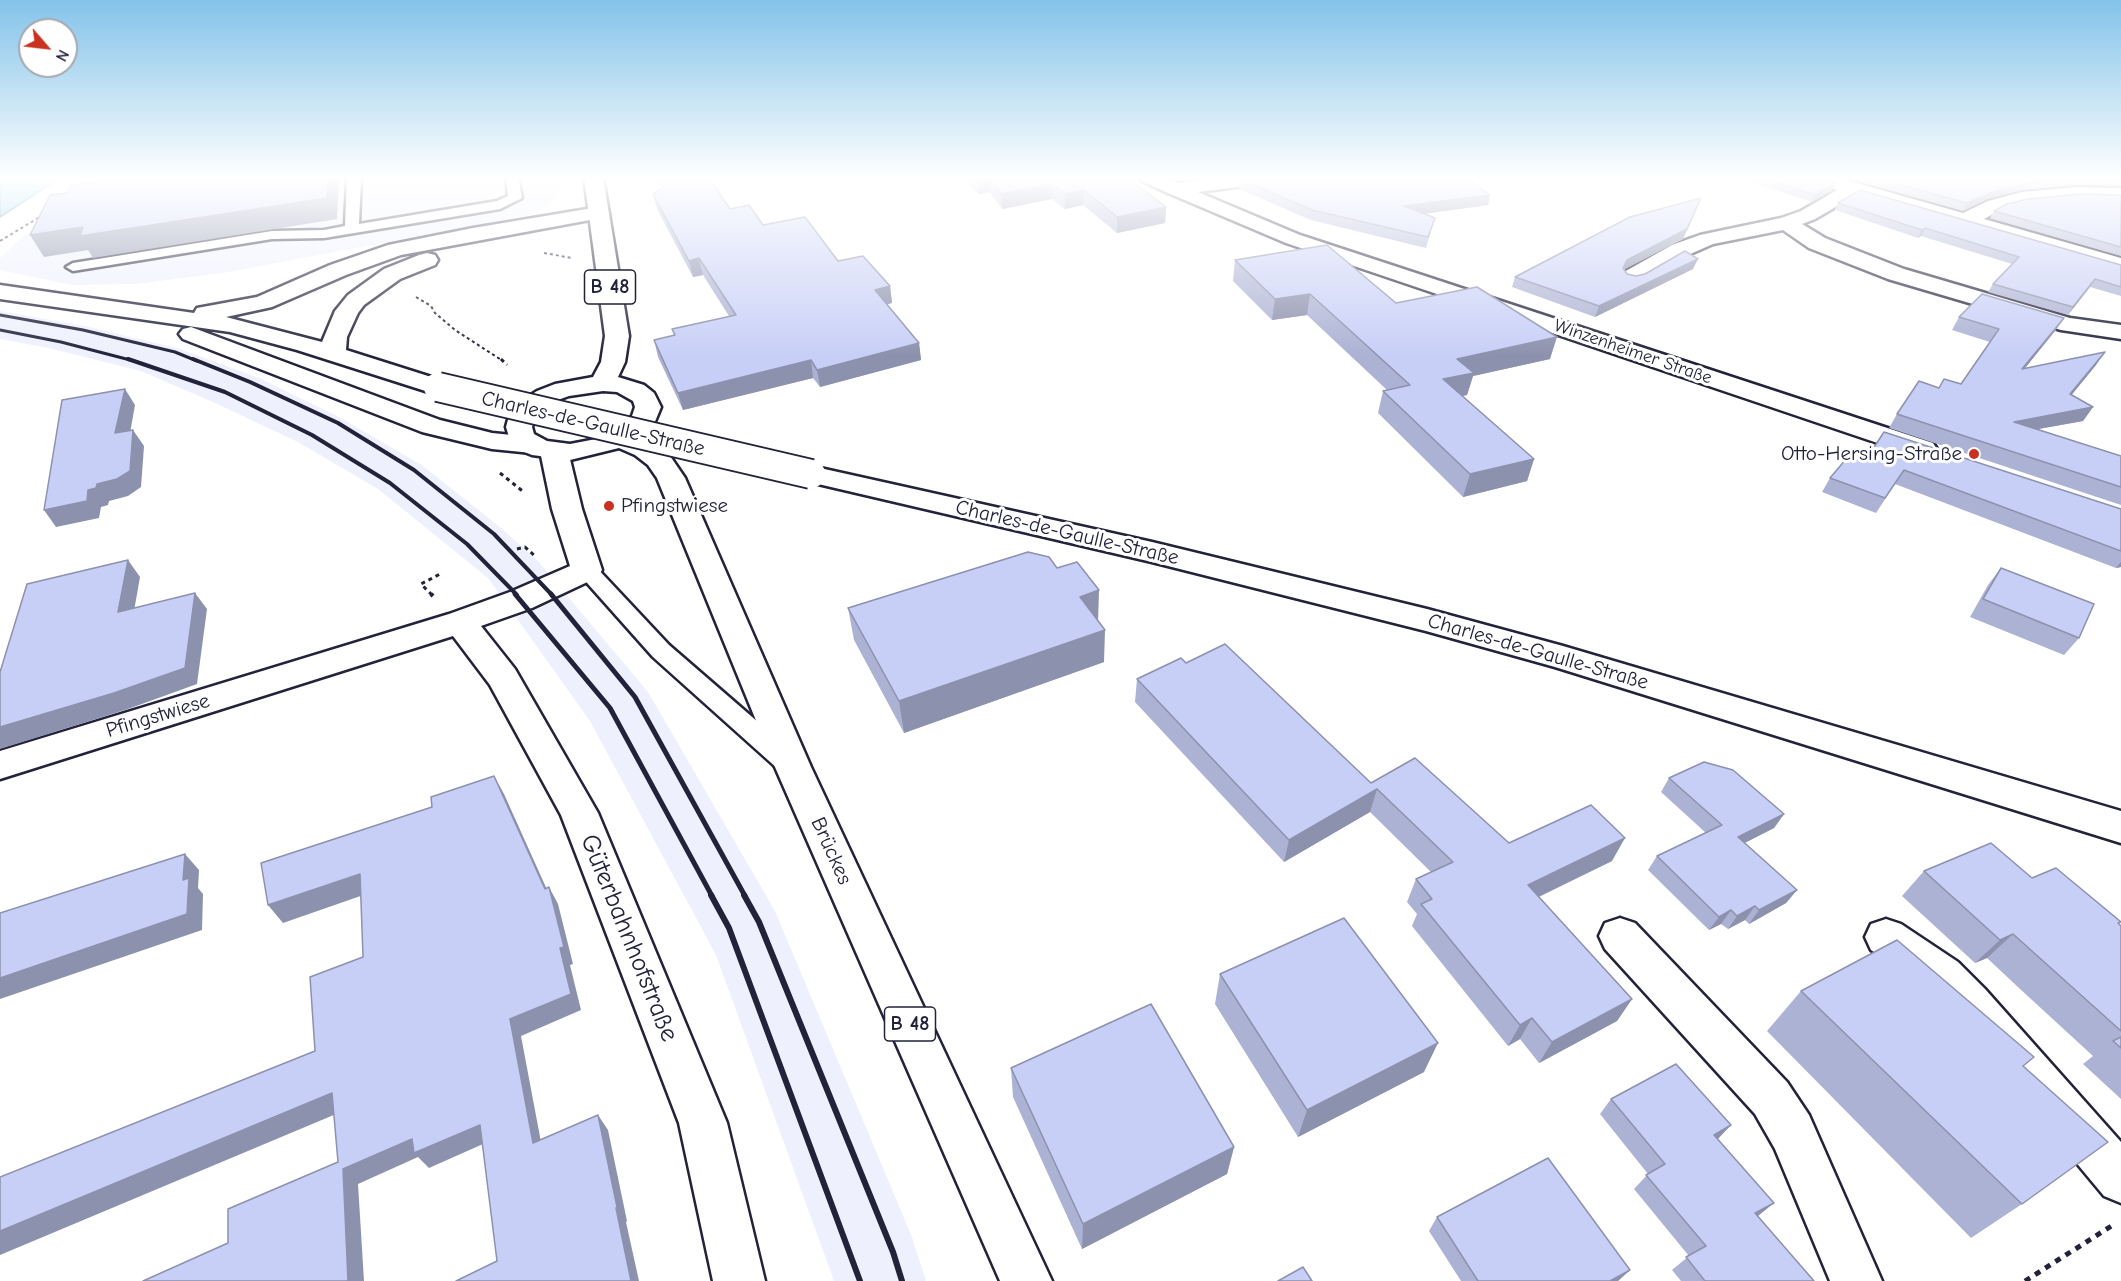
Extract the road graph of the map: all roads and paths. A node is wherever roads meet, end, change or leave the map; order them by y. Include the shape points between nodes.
1 (261, 237) edge
2 (458, 237) edge
3 (551, 237) edge
4 (1287, 237) edge
5 (1718, 237) edge
6 (1810, 237) edge
7 (2024, 237) edge
8 (585, 238) junction
9 (535, 253) dead end
10 (2121, 265) edge
11 (73, 267) dead end
12 (1632, 277) edge
13 (0, 292) edge
14 (410, 294) dead end
15 (170, 315) junction
16 (2121, 332) edge
17 (333, 353) junction
18 (512, 373) dead end
19 (603, 383) junction
20 (620, 439) junction
21 (543, 448) junction
22 (1947, 457) edge
23 (587, 570) junction
24 (460, 622) junction
25 (0, 765) edge
26 (793, 767) junction
27 (2121, 827) edge
28 (1620, 936) dead end
29 (1886, 937) dead end
30 (2121, 1179) edge
31 (2121, 1220) edge
32 (739, 1281) edge
33 (1026, 1281) edge
34 (1856, 1281) edge
35 (2025, 1281) edge

1 - 11 lane
2 - 15 street via 375,256 287,294 240,308
3 - 8 street
4 - 22 street, Winzenheimer Straße
5 - 12 street via 1680,250
6 - 16 street via 1838,253 2012,310 2069,325
7 - 10 street
8 - 9 path via 553,253
8 - 17 street via 474,248 392,274 347,311 335,337
8 - 19 street, B 48 via 617,336 614,362
13 - 15 street, Charles-de-Gaulle-Straße
14 - 18 path via 423,299 455,330 498,356
15 - 17 street, Charles-de-Gaulle-Straße via 248,329
15 - 21 street via 184,331 203,340 412,420 481,439
17 - 27 street, Charles-de-Gaulle-Straße, bridge via 438,387 1152,552 1427,620
19 - 20 street via 635,390 645,398 648,407 645,418
19 - 21 street via 546,396 522,416 522,437
20 - 21 street via 587,450
20 - 26 street, Brückes / B 48 via 645,449 658,459 671,478
21 - 23 street
23 - 24 street, Pfingstwiese
23 - 26 lane via 661,651
24 - 25 street, Pfingstwiese
24 - 32 street, Güterbahnhofstraße via 503,678 579,813 703,1123
26 - 33 street, Brückes / B 48
28 - 34 street via 1771,1098 1792,1132
29 - 30 street via 1943,976 1970,1003
31 - 35 path

